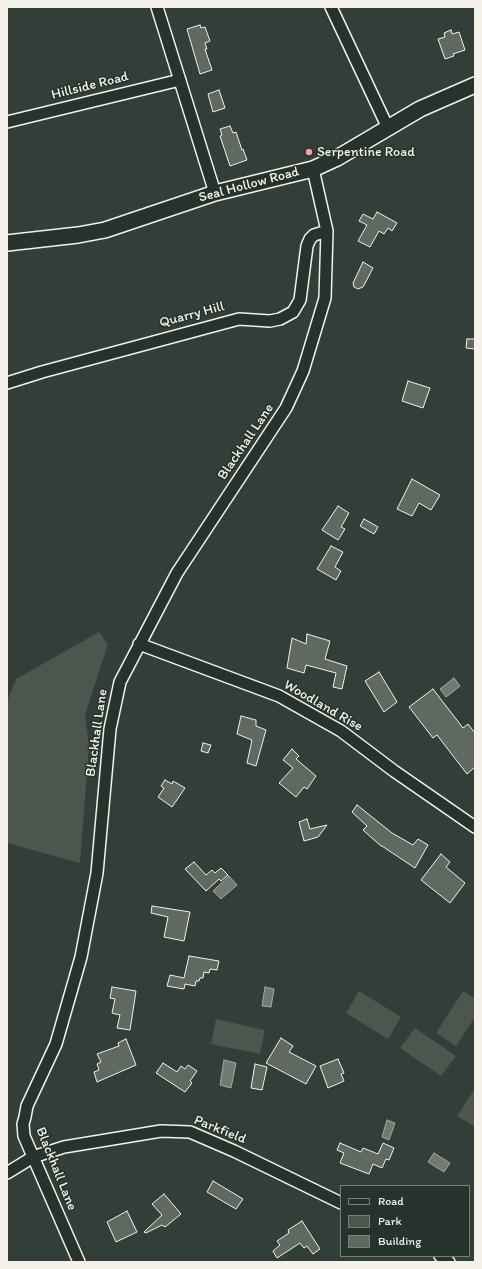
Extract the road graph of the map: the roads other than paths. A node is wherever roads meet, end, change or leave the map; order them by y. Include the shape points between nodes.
1 (157, 7) edge
2 (331, 7) edge
3 (180, 80) junction
4 (475, 85) edge
5 (7, 122) edge
6 (388, 128) junction
7 (313, 169) junction
8 (215, 193) junction
9 (327, 231) junction
10 (7, 243) edge
11 (7, 383) edge
12 (139, 644) junction
13 (475, 827) edge
14 (33, 1157) junction
15 (7, 1173) edge
16 (340, 1203) edge
17 (79, 1262) edge

1 - 3 street
2 - 6 street
3 - 5 street, Hillside Road
3 - 8 street
4 - 6 main road, Seal Hollow Road via 420,108
6 - 7 main road, Seal Hollow Road
7 - 8 main road, Seal Hollow Road
7 - 9 street, Blackhall Lane
8 - 10 main road, Seal Hollow Road via 105,230
9 - 11 street, Quarry Hill via 310,239 300,300 293,312 280,319 238,319
9 - 12 street, Blackhall Lane via 325,298 303,371 286,408 177,573
12 - 13 street, Woodland Rise via 279,696 341,731
12 - 14 street, Blackhall Lane via 120,682 110,729 97,873 81,957 56,1044 27,1106 23,1124 24,1136
14 - 15 street, Parkfield
14 - 16 street, Parkfield via 64,1147 153,1132 190,1132
14 - 17 street, Blackhall Lane

